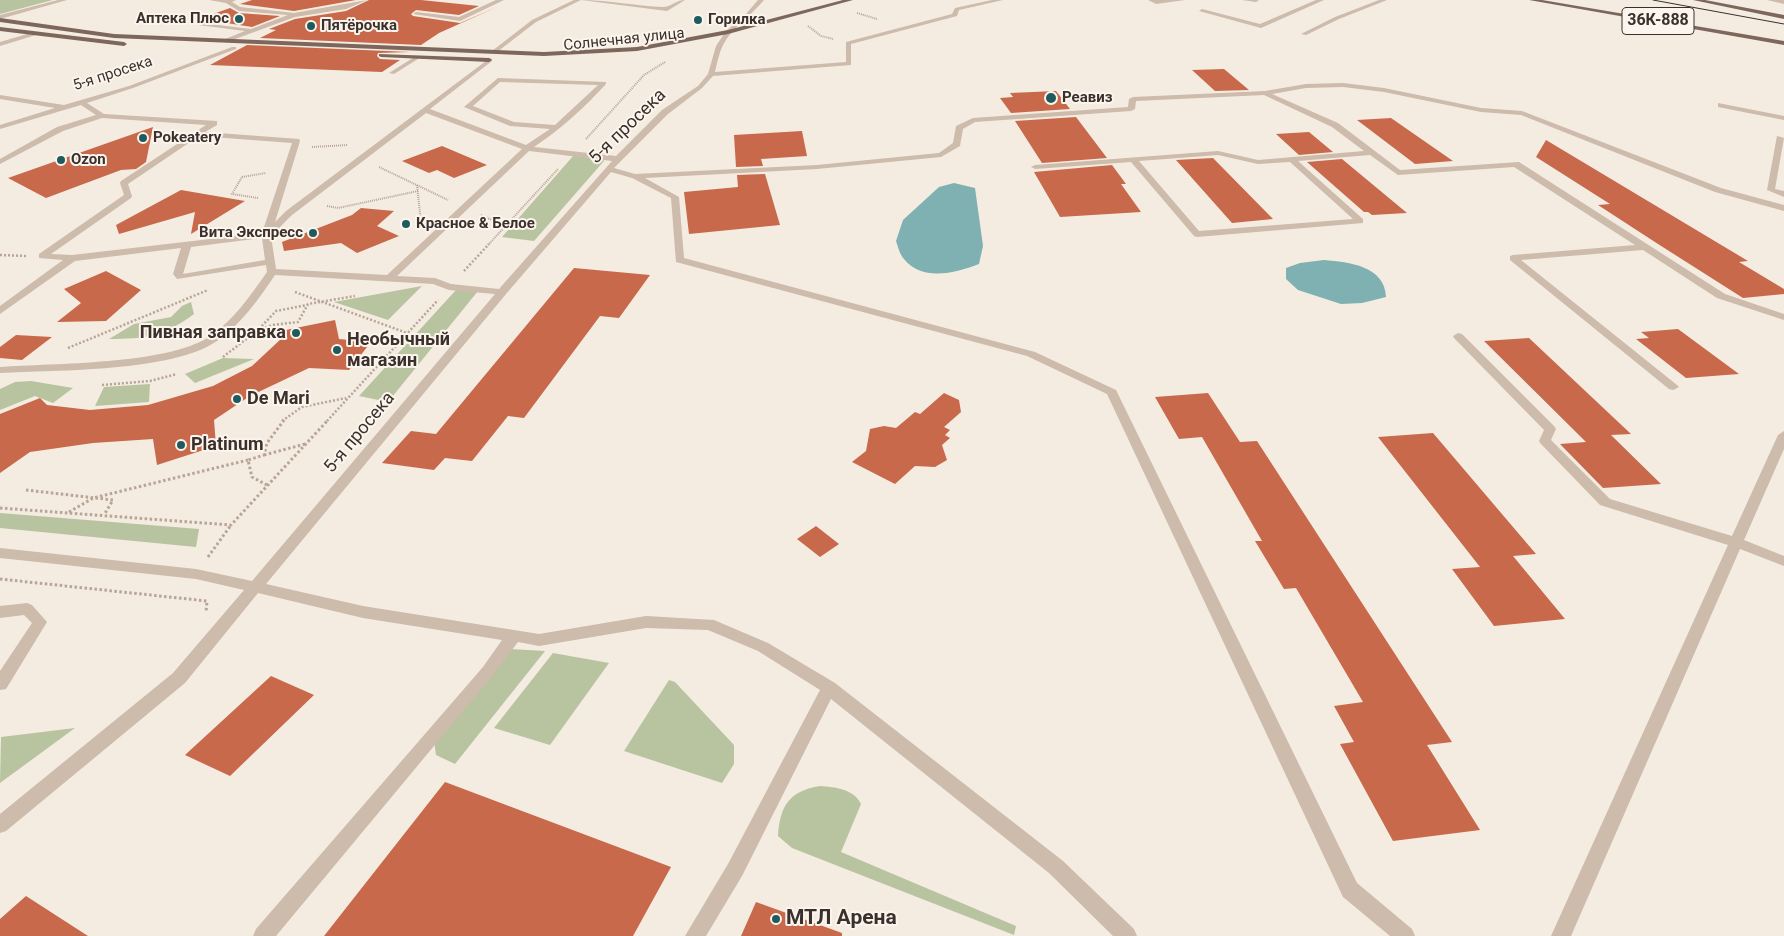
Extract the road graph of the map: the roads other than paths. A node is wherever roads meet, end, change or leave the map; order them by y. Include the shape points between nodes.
1 (64, 0) edge
2 (212, 0) edge
3 (364, 0) edge
4 (501, 0) edge
5 (578, 0) edge
6 (584, 0) edge
7 (682, 0) edge
8 (761, 0) edge
9 (828, 0) edge
10 (850, 0) edge
11 (1000, 0) edge
12 (1151, 0) edge
13 (1182, 0) edge
14 (1245, 0) edge
15 (1256, 0) edge
16 (1321, 0) edge
17 (1384, 0) edge
18 (1532, 0) edge
19 (1696, 0) edge
20 (1770, 0) edge
21 (231, 1) edge
22 (1784, 2) edge
23 (1202, 11) dead end
24 (416, 14) dead end
25 (294, 15) junction
26 (1784, 17) edge
27 (0, 18) edge
28 (202, 25) dead end
29 (0, 29) edge
30 (252, 30) junction
31 (728, 32) junction
32 (34, 34) junction
33 (1304, 34) dead end
34 (227, 40) junction
35 (1784, 43) edge
36 (0, 44) edge
37 (136, 45) dead end
38 (146, 45) dead end
39 (234, 48) junction
40 (496, 51) junction
41 (331, 53) dead end
42 (369, 55) dead end
43 (418, 57) junction
44 (490, 60) junction
45 (392, 73) dead end
46 (711, 74) junction
47 (1265, 93) junction
48 (0, 98) edge
49 (82, 102) junction
50 (1721, 105) dead end
51 (64, 108) junction
52 (425, 110) junction
53 (102, 116) junction
54 (1784, 118) edge
55 (0, 127) edge
56 (558, 127) junction
57 (199, 134) junction
58 (1780, 138) dead end
59 (527, 148) junction
60 (1371, 153) junction
61 (618, 158) junction
62 (1291, 159) junction
63 (1133, 160) junction
64 (0, 162) edge
65 (1035, 166) dead end
66 (609, 169) junction
67 (635, 176) junction
68 (1784, 194) edge
69 (1784, 208) edge
70 (266, 235) junction
71 (187, 243) junction
72 (1644, 247) junction
73 (72, 258) junction
74 (271, 267) junction
75 (389, 278) junction
76 (502, 292) junction
77 (0, 311) edge
78 (1784, 317) edge
79 (1458, 336) dead end
80 (0, 370) edge
81 (1673, 387) dead end
82 (1784, 435) edge
83 (1735, 542) junction
84 (0, 553) edge
85 (1784, 562) edge
86 (256, 588) junction
87 (0, 612) edge
88 (514, 636) junction
89 (0, 684) edge
90 (829, 688) junction
91 (0, 826) edge
92 (263, 936) edge
93 (696, 936) edge
94 (1127, 936) edge
95 (1405, 936) edge
96 (1561, 936) edge

1 - 27 street
2 - 21 street
3 - 25 street via 346,7
4 - 24 street via 460,19
5 - 40 street via 534,20
6 - 7 street via 667,9
8 - 31 street
9 - 31 main road
10 - 31 main road
11 - 46 street via 957,8 955,16 848,44 850,64
12 - 13 street
14 - 15 street
16 - 23 street via 1261,26
17 - 33 street
18 - 35 main road, 36К-888
19 - 26 main road
20 - 22 street
21 - 25 street via 239,9
25 - 30 street
27 - 34 main road, Солнечная улица via 114,36
28 - 30 street
29 - 32 main road
30 - 34 street
31 - 40 main road, Солнечная улица via 637,49 544,54
31 - 44 main road, Солнечная улица via 706,42 667,51 564,60
31 - 46 street via 718,46
32 - 36 street
32 - 37 main road
34 - 40 main road, Солнечная улица
38 - 39 main road
39 - 41 main road
39 - 49 street, 5-я просека
42 - 43 main road, Солнечная улица
43 - 44 main road, Солнечная улица
43 - 45 street
44 - 52 street
46 - 61 street, 5-я просека
47 - 60 street via 1335,125
47 - 67 street via 1133,99 1132,109 973,120 959,128 957,144 941,155 817,167
47 - 69 street via 1306,86 1343,85 1481,110 1522,113 1718,190
48 - 51 street
49 - 51 street, 5-я просека
49 - 53 street
50 - 54 street
51 - 55 street, 5-я просека
52 - 59 street
52 - 70 street via 289,213
53 - 57 street via 214,123
53 - 64 street via 60,129
56 - 56 street via 513,124 468,107 498,80 604,84
56 - 59 street
57 - 70 street via 296,142
57 - 73 street via 124,183 128,196 42,256
58 - 68 street via 1772,190
59 - 61 street
59 - 75 street
60 - 62 street
60 - 72 street via 1398,172 1516,164
61 - 66 street, 5-я просека
62 - 63 street via 1258,162 1218,153
62 - 63 street via 1360,221 1197,234
63 - 65 street
66 - 67 street
66 - 76 street, 5-я просека
67 - 95 street via 675,197 679,260 1031,354 1112,392 1350,890
70 - 71 street
70 - 74 street
71 - 73 street
71 - 74 street via 178,274 180,277
72 - 78 street via 1721,296
72 - 81 street via 1512,258
73 - 77 street
74 - 75 street
74 - 80 street via 264,285 234,320 205,343 140,361
75 - 76 street via 434,281 449,287
76 - 86 street, 5-я просека
79 - 83 street via 1550,429 1545,441 1605,502
82 - 83 street
83 - 85 street
83 - 96 street
84 - 86 street via 196,574
86 - 88 street via 363,612
86 - 91 street, 5-я просека via 179,678
87 - 89 street via 27,609 40,622
88 - 90 street via 539,640 646,622 710,624 763,647
88 - 92 street via 488,672
90 - 93 street via 735,870
90 - 94 street via 1056,867

